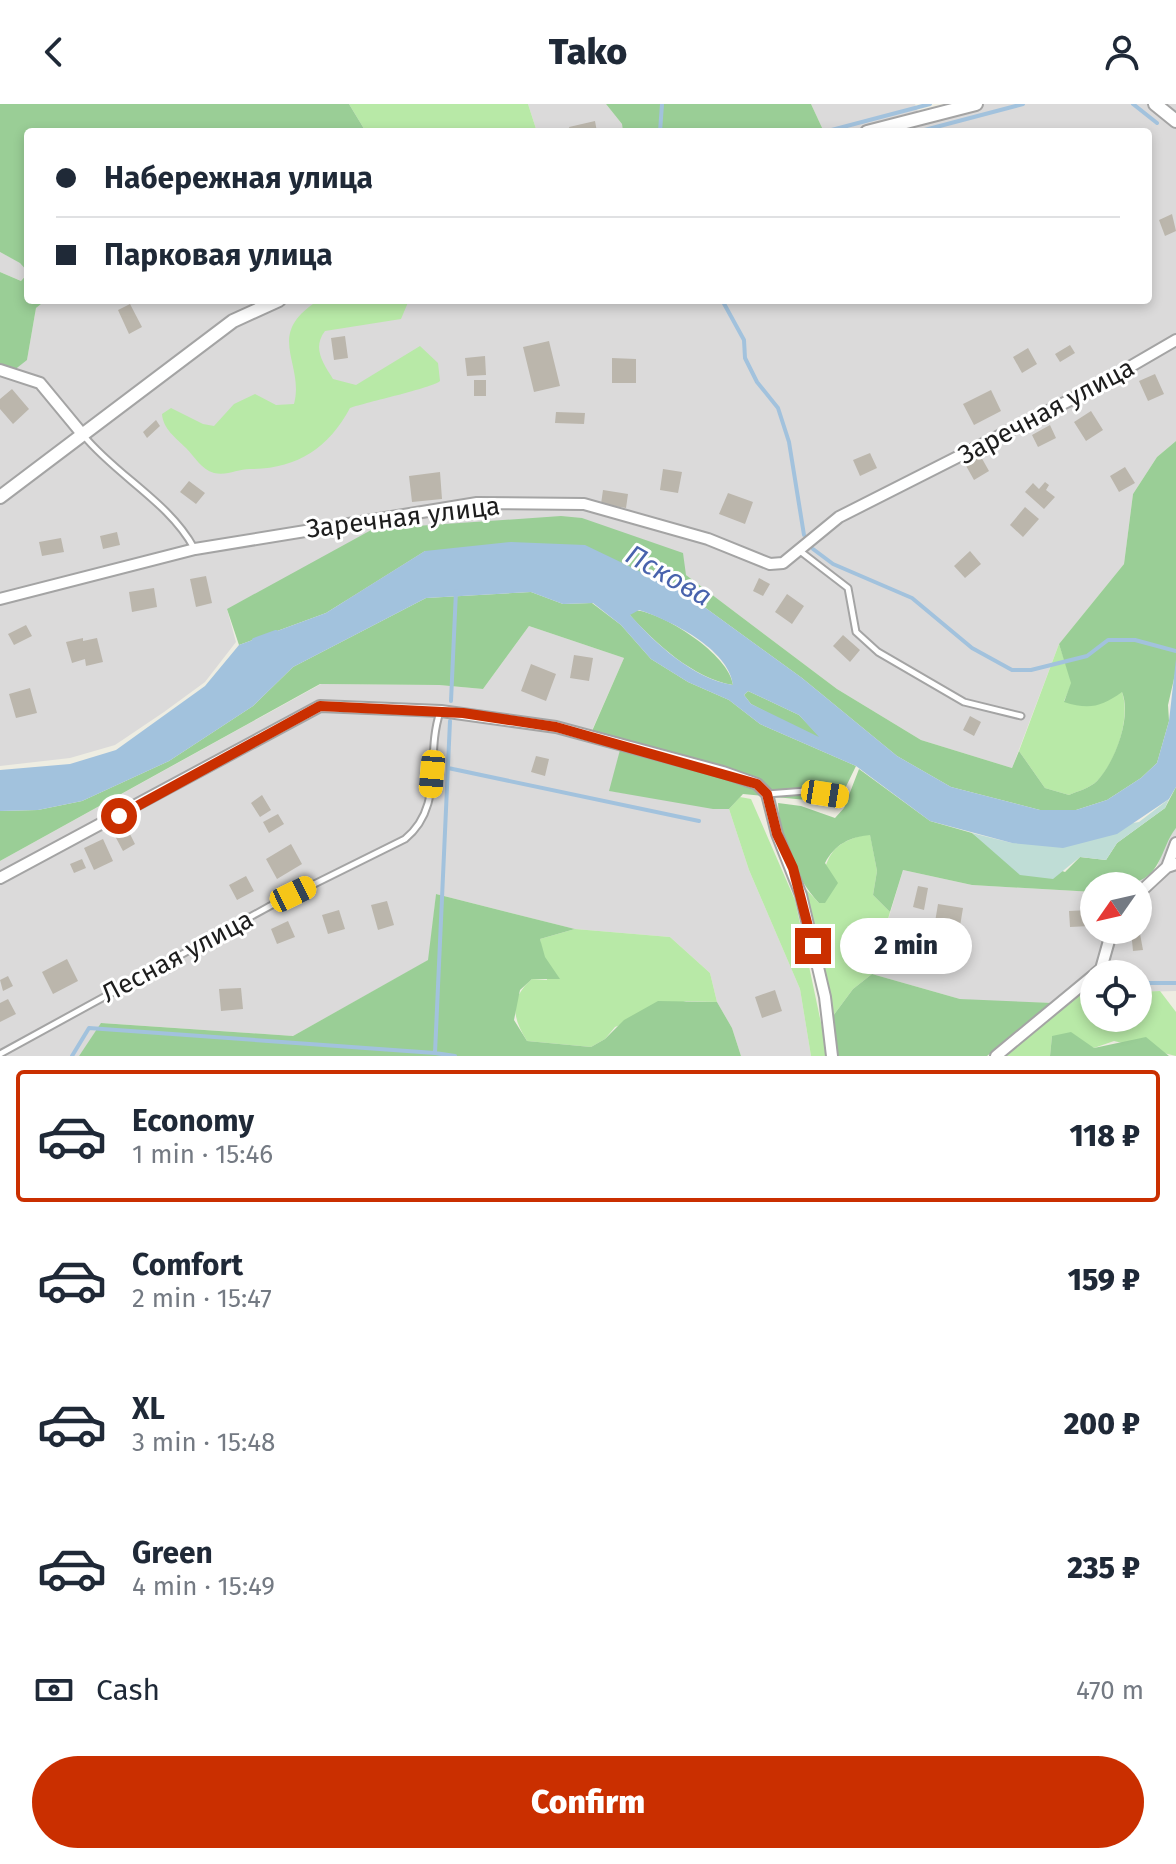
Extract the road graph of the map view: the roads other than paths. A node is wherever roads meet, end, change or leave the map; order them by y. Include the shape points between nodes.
1 (976, 104) edge
2 (1155, 104) edge
3 (1176, 121) edge
4 (883, 128) edge
5 (270, 304) edge
6 (1176, 340) edge
7 (0, 370) edge
8 (83, 435) junction
9 (0, 497) edge
10 (195, 549) junction
11 (800, 551) junction
12 (0, 599) edge
13 (441, 711) junction
14 (1021, 716) dead end
15 (767, 794) junction
16 (845, 797) dead end
17 (1176, 843) edge
18 (1171, 865) edge
19 (0, 878) edge
20 (1152, 882) edge
21 (1080, 987) edge
22 (0, 1054) edge
23 (832, 1056) edge
24 (996, 1056) edge

1 - 4 street
2 - 3 street
5 - 8 street via 233,321
6 - 11 street, Заречная улица via 1090,390 839,517
7 - 8 street via 40,383
8 - 9 street
8 - 10 lane via 183,527
10 - 11 street, Заречная улица via 477,503 584,504 708,539 770,564 783,563
10 - 12 street, Заречная улица
11 - 14 lane via 848,588 856,632 878,652 964,702
13 - 15 street via 556,727 723,772 757,784
13 - 19 street via 311,708
13 - 22 lane, Лесная улица via 433,735 429,806 421,825 405,839 125,982
15 - 16 lane via 806,791
15 - 23 street via 801,895 825,997
17 - 18 street
18 - 20 street
21 - 24 street

